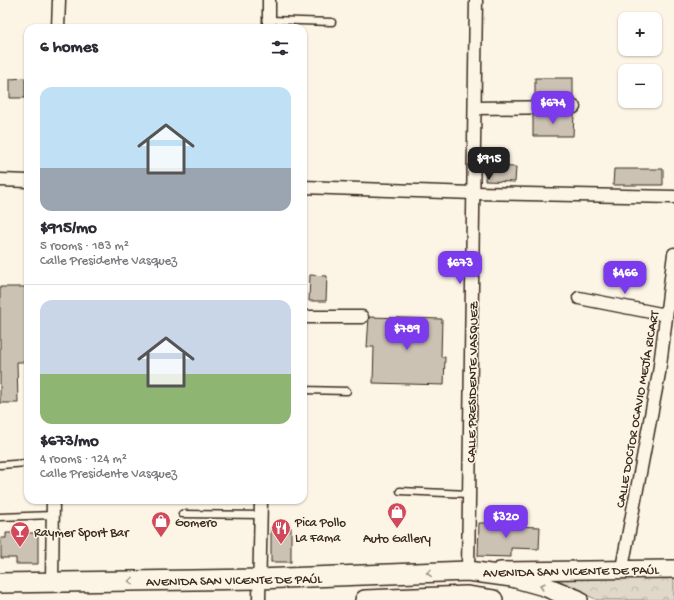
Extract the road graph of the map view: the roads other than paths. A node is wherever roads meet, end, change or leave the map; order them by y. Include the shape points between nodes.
1 (59, 0) edge
2 (270, 0) edge
3 (476, 0) edge
4 (332, 22) dead end
5 (58, 24) edge
6 (270, 24) edge
7 (474, 108) junction
8 (574, 108) dead end
9 (0, 180) edge
10 (24, 180) edge
11 (307, 187) edge
12 (473, 193) junction
13 (674, 197) edge
14 (674, 254) edge
15 (579, 298) dead end
16 (666, 315) junction
17 (307, 317) edge
18 (362, 317) dead end
19 (307, 390) edge
20 (347, 391) dead end
21 (24, 463) edge
22 (0, 465) edge
23 (400, 491) dead end
24 (469, 494) junction
25 (53, 504) edge
26 (261, 504) edge
27 (182, 514) dead end
28 (53, 515) junction
29 (261, 515) junction
30 (0, 517) edge
31 (622, 568) junction
32 (674, 569) edge
33 (468, 571) junction
34 (258, 579) junction
35 (0, 583) edge
36 (52, 583) junction
37 (466, 598) edge
38 (258, 600) edge
39 (365, 600) edge
40 (493, 600) edge
41 (578, 600) edge

1 - 5 street
2 - 6 street
3 - 7 street, CALLE PRESIDENTE VASQUEZ
4 - 6 lane
7 - 8 street
7 - 12 street, CALLE PRESIDENTE VASQUEZ
9 - 10 street
11 - 12 street
12 - 13 street
12 - 24 street, CALLE PRESIDENTE VASQUEZ
14 - 16 street, CALLE DOCTOR OCAVIO MEJÍA RICART
15 - 16 street
16 - 31 street, CALLE DOCTOR OCAVIO MEJÍA RICART via 659,373
17 - 18 street
19 - 20 lane
21 - 22 lane
23 - 24 lane
24 - 33 street, CALLE PRESIDENTE VASQUEZ
25 - 28 street
26 - 29 street
27 - 29 lane
28 - 30 lane
28 - 36 street
29 - 34 street
31 - 32 street, AVENIDA SAN VICENTE DE PAÚL
31 - 33 street, AVENIDA SAN VICENTE DE PAÚL
33 -> 34 main road, AVENIDA SAN VICENTE DE PAÚL
41 -> 33 main road, AVENIDA SAN VICENTE DE PAÚL via 531,582
34 -> 36 main road, AVENIDA SAN VICENTE DE PAÚL
34 - 38 street
35 - 36 main road, AVENIDA SAN VICENTE DE PAÚL
37 - 39 main road, AVENIDA SAN VICENTE DE PAÚL
37 - 40 main road, AVENIDA SAN VICENTE DE PAÚL

